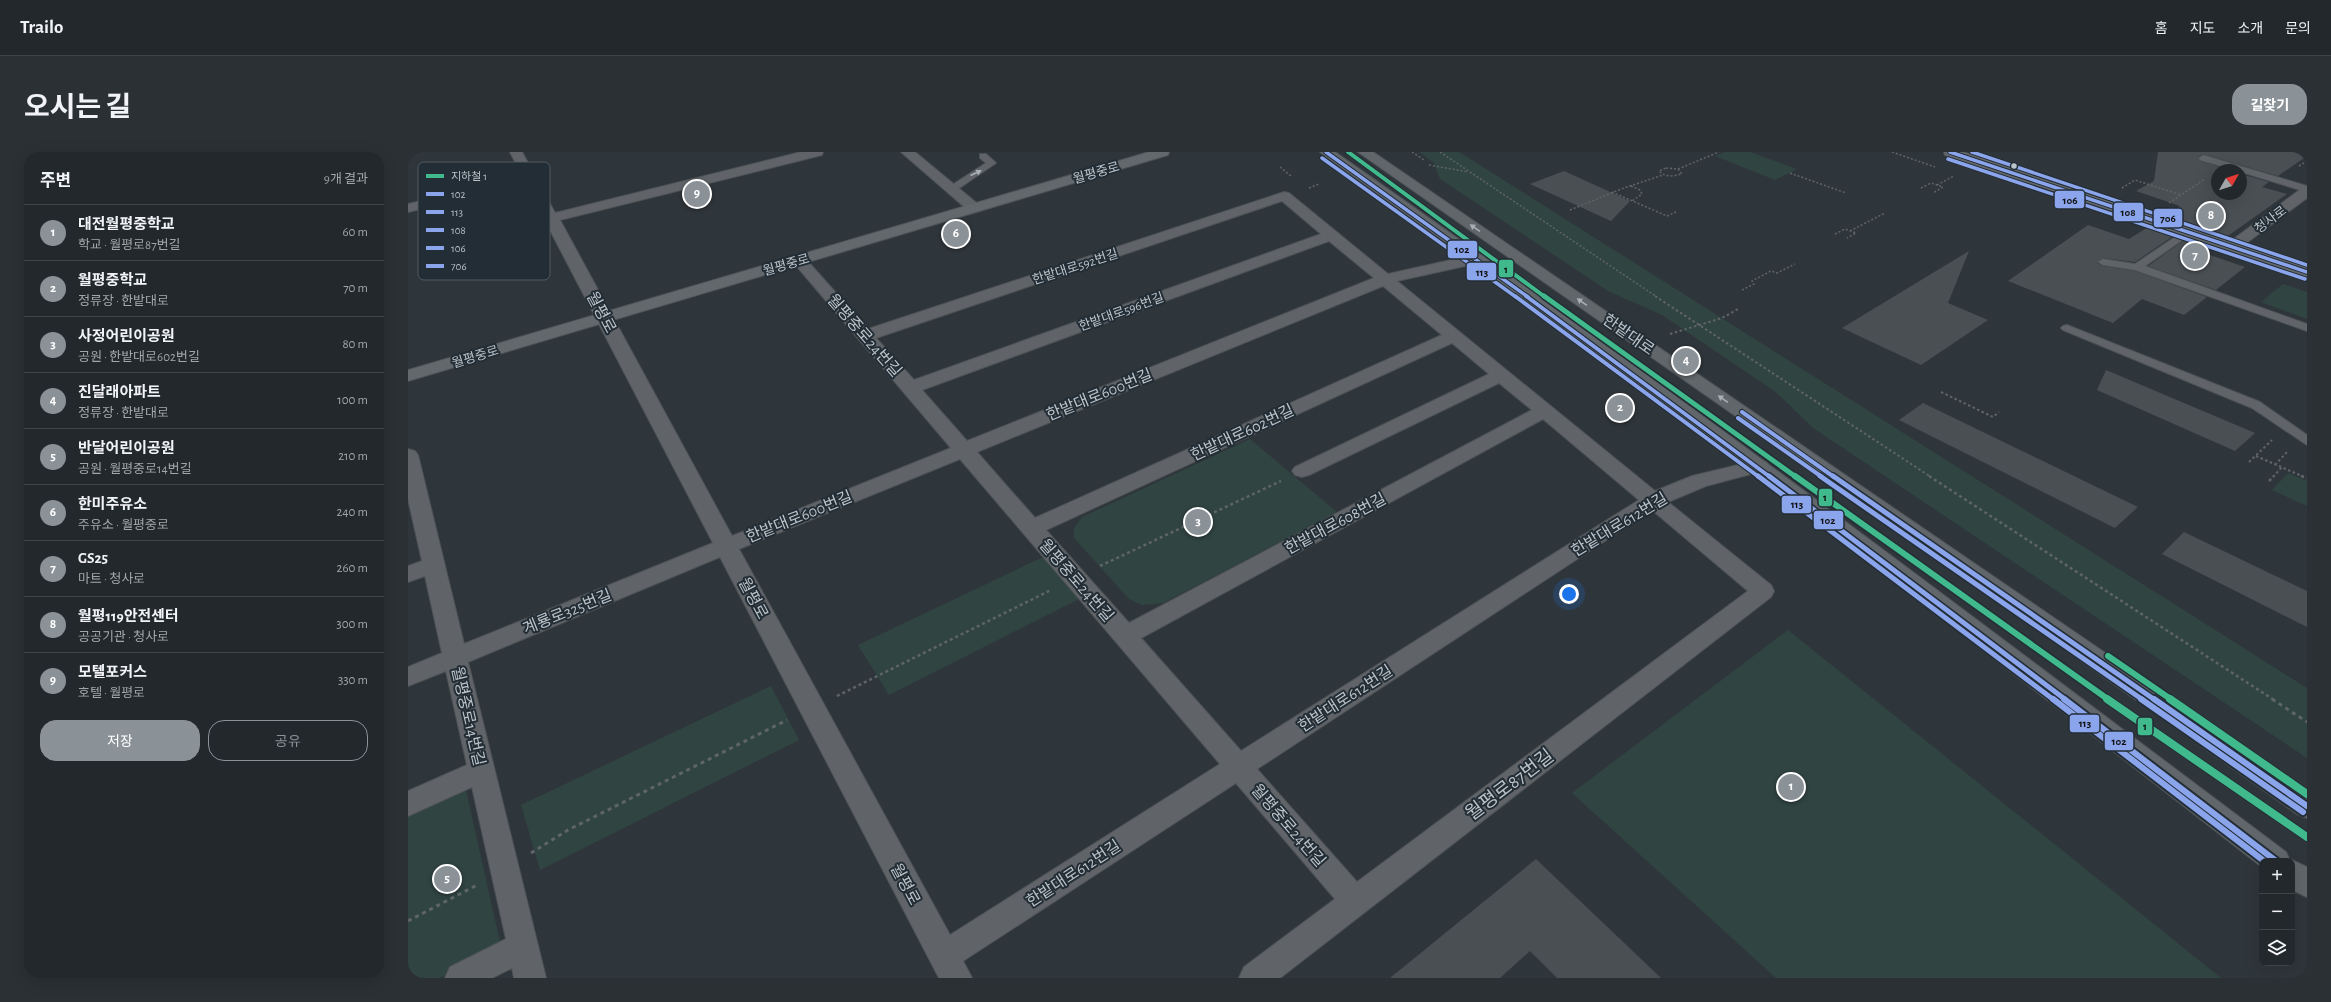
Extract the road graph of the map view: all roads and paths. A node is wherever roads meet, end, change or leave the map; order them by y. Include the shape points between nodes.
1 (516, 152) edge
2 (817, 152) edge
3 (908, 152) edge
4 (1163, 152) edge
5 (1326, 152) edge
6 (1364, 152) edge
7 (1412, 152) edge
8 (1440, 152) edge
9 (1719, 152) edge
10 (1950, 152) edge
11 (1713, 155) junction
12 (983, 156) dead end
13 (1716, 156) dead end
14 (2203, 158) dead end
15 (1424, 160) dead end
16 (2307, 161) edge
17 (522, 162) edge
18 (1429, 165) dead end
19 (1280, 167) dead end
20 (2295, 168) dead end
21 (1678, 169) junction
22 (1790, 172) dead end
23 (1470, 173) junction
24 (1957, 174) dead end
25 (1663, 176) junction
26 (1294, 179) dead end
27 (2135, 180) dead end
28 (2204, 180) dead end
29 (1937, 185) junction
30 (1630, 186) junction
31 (1921, 188) dead end
32 (952, 189) junction
33 (2307, 190) edge
34 (1612, 192) junction
35 (1846, 193) dead end
36 (1933, 193) dead end
37 (1632, 201) junction
38 (418, 206) edge
39 (408, 208) edge
40 (974, 208) junction
41 (1570, 210) dead end
42 (1676, 212) dead end
43 (1886, 213) dead end
44 (551, 218) joint
45 (1850, 231) junction
46 (2186, 232) junction
47 (1835, 234) dead end
48 (1331, 235) junction
49 (1847, 238) dead end
50 (2232, 247) junction
51 (1478, 259) junction
52 (799, 260) junction
53 (2103, 262) dead end
54 (1795, 264) dead end
55 (2137, 267) junction
56 (2307, 272) edge
57 (1385, 280) junction
58 (1742, 290) dead end
59 (1738, 309) dead end
60 (604, 317) junction
61 (1699, 325) junction
62 (2067, 328) dead end
63 (2307, 328) edge
64 (1666, 335) dead end
65 (866, 336) junction
66 (1453, 336) junction
67 (1501, 375) junction
68 (408, 376) edge
69 (910, 388) junction
70 (1941, 392) dead end
71 (1544, 411) junction
72 (1999, 412) dead end
73 (2272, 439) dead end
74 (2307, 441) edge
75 (963, 449) junction
76 (2290, 449) dead end
77 (408, 455) edge
78 (2256, 456) junction
79 (2249, 462) dead end
80 (2275, 465) junction
81 (1759, 466) junction
82 (2282, 467) junction
83 (1302, 471) joint
84 (2307, 478) edge
85 (2269, 481) dead end
86 (411, 484) edge
87 (1653, 500) junction
88 (1032, 528) junction
89 (726, 546) junction
90 (434, 565) junction
91 (408, 574) edge
92 (1075, 578) junction
93 (1125, 636) junction
94 (455, 658) junction
95 (408, 677) edge
96 (812, 708) junction
97 (2307, 722) edge
98 (1239, 767) junction
99 (482, 770) junction
100 (408, 804) edge
101 (2307, 806) edge
102 (2272, 858) edge
103 (505, 870) junction
104 (2295, 875) edge
105 (2307, 884) edge
106 (1355, 901) junction
107 (408, 921) edge
108 (523, 946) junction
109 (944, 956) junction
110 (461, 978) edge
111 (530, 978) edge
112 (956, 978) edge
113 (1255, 978) edge

1 - 17 street, 월평로
2 - 44 street
3 - 32 street
4 - 40 street, 월평중로
5 - 51 main road, 한밭대로
101 -> 6 main road, 한밭대로
7 - 15 path
8 - 23 path
9 - 11 path
10 - 46 street, 청사로
11 - 13 path
11 - 21 path
32 -> 12 lane via 992,163
14 - 33 lane
16 - 20 path
18 - 23 path
19 - 26 path
21 - 25 path via 1662,169 1659,171
21 - 25 path via 1682,174 1680,176
22 - 35 path
23 - 61 path
24 - 29 path
25 - 30 path
27 - 28 path via 2181,195
29 - 31 path via 1931,183
29 - 36 path via 1943,187
30 - 34 path
30 - 37 path via 1640,190 1642,194
32 - 40 street
33 - 50 street, 청사로
34 - 37 path
34 - 41 path
37 - 42 path via 1667,216
38 - 39 street
40 - 52 street, 월평중로
43 - 45 path
44 - 60 street, 월평로
45 - 47 path via 1845,229
45 - 49 path via 1856,233
46 - 50 street, 청사로
46 - 55 lane
48 - 57 street
48 - 65 street, 한밭대로592번길 via 1284,196
48 - 69 street, 한밭대로596번길
50 - 56 street, 청사로
51 - 57 street, 한밭대로600번길
51 - 81 main road, 한밭대로
52 - 60 street, 월평중로
52 - 65 street, 월평중로24번길
53 - 55 lane
54 - 58 path via 1777,273 1771,270 1752,280 1754,284
55 - 63 lane
57 - 66 street
57 - 75 street, 한밭대로600번길
59 - 61 path via 1722,318
60 - 68 street, 월평중로
60 - 89 street, 월평로
61 - 64 path
61 - 97 path
62 - 74 lane via 2256,405
65 - 69 street, 월평중로24번길
66 - 67 street
66 - 88 street, 한밭대로602번길
67 - 71 street
67 - 83 street
69 - 75 street, 월평중로24번길
70 - 72 path via 1993,417
71 - 87 street
71 - 93 street, 한밭대로608번길
73 - 78 path
75 - 88 street, 월평중로24번길
75 - 89 street, 한밭대로600번길
76 - 80 path
77 - 86 street, 월평중로14번길
78 - 79 path
78 - 80 path
80 - 82 path
81 - 87 street, 한밭대로612번길 via 1699,481
81 - 102 main road, 한밭대로
82 - 84 path
82 - 85 path
83 - 92 path
86 - 90 street, 월평중로14번길
87 - 98 street, 한밭대로612번길
87 - 106 street, 월평로87번길 via 1763,591
88 - 92 street, 월평중로24번길
89 - 94 street, 계룡로325번길
89 - 96 street, 월평로
90 - 91 street
90 - 94 street, 월평중로14번길
92 - 93 street, 월평중로24번길
92 - 96 path
93 - 98 street, 월평중로24번길
94 - 95 street, 계룡로325번길
94 - 99 street, 월평중로14번길
96 - 103 path via 568,830
96 - 109 street, 월평로
98 - 106 street, 월평중로24번길
98 - 109 street, 한밭대로612번길
99 - 100 street
99 - 103 street, 월평중로14번길
103 - 107 path
103 - 108 street, 월평중로14번길
104 - 105 main road
106 - 113 street, 월평로87번길
108 - 110 street
108 - 111 street, 월평중로14번길
109 - 112 street, 월평로

